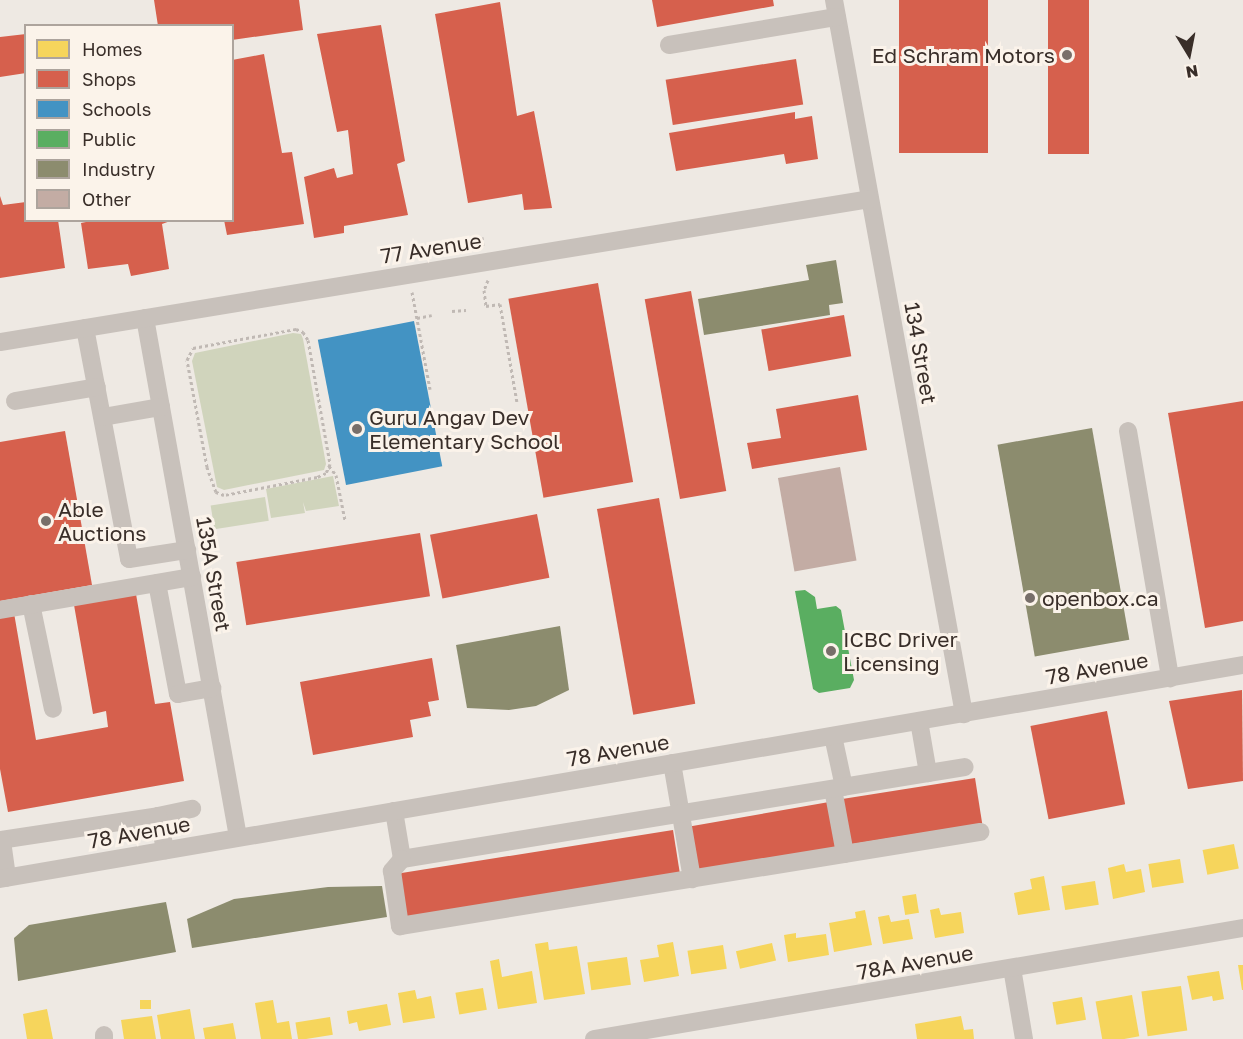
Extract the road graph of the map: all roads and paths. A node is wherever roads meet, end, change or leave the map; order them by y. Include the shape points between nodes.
1 (836, 8) edge
2 (669, 45) dead end
3 (869, 199) junction
4 (482, 237) dead end
5 (483, 248) dead end
6 (488, 280) dead end
7 (412, 292) dead end
8 (466, 310) dead end
9 (452, 311) dead end
10 (432, 315) dead end
11 (145, 318) junction
12 (417, 318) junction
13 (85, 328) junction
14 (0, 342) edge
15 (97, 387) junction
16 (430, 390) dead end
17 (15, 401) dead end
18 (517, 402) dead end
19 (161, 407) junction
20 (103, 417) junction
21 (1128, 431) dead end
22 (329, 466) junction
23 (345, 520) dead end
24 (187, 550) junction
25 (192, 577) junction
26 (157, 583) junction
27 (31, 604) junction
28 (0, 610) edge
29 (1243, 665) edge
30 (1170, 678) junction
31 (212, 688) junction
32 (53, 709) dead end
33 (964, 714) junction
34 (919, 721) junction
35 (833, 736) junction
36 (672, 764) junction
37 (965, 767) dead end
38 (928, 773) junction
39 (839, 788) junction
40 (192, 809) dead end
41 (394, 811) junction
42 (681, 812) junction
43 (158, 816) junction
44 (980, 832) dead end
45 (238, 837) junction
46 (1, 841) edge
47 (165, 850) junction
48 (845, 854) junction
49 (402, 859) junction
50 (4, 878) edge
51 (692, 879) junction
52 (1243, 928) edge
53 (1012, 968) junction
54 (594, 1039) edge
55 (1024, 1039) edge

1 - 2 street
1 - 3 street, 134 Street
3 - 11 street, 77 Avenue
3 - 33 street, 134 Street
4 - 5 path
6 - 18 path via 485,306 500,304
7 - 12 path
8 - 9 path
10 - 12 path
11 - 13 street, 77 Avenue
11 - 19 street, 135A Street
12 - 16 path
13 - 14 street, 77 Avenue
13 - 15 street
15 - 17 street
15 - 20 street
19 - 20 street
19 - 24 street, 135A Street
20 - 24 street via 129,559
21 - 30 street
22 - 22 path via 326,473 317,477 224,495 216,492 207,467 187,360 193,348 296,329 303,332 308,340
22 - 23 path via 336,475
24 - 25 street, 135A Street
25 - 26 street
25 - 31 street, 135A Street
26 - 27 street
26 - 31 street via 178,694
27 - 28 street
27 - 32 street
29 - 30 street, 78 Avenue
30 - 33 street, 78 Avenue
31 - 45 street, 135A Street
33 - 34 street, 78 Avenue
34 - 35 street, 78 Avenue
34 - 38 street
35 - 36 street, 78 Avenue
35 - 39 street
36 - 41 street, 78 Avenue
36 - 42 street
37 - 38 street
38 - 39 street
39 - 42 street
39 - 48 street
40 - 43 street
41 - 45 street, 78 Avenue
41 - 49 street
42 - 49 street
42 - 51 street
43 - 46 street
43 - 47 street
44 - 48 street
45 - 47 street, 78 Avenue
46 - 50 street
47 - 50 street, 78 Avenue
48 - 51 street
49 - 51 street via 392,870 400,926
52 - 53 street, 78A Avenue
53 - 54 street, 78A Avenue
53 - 55 street

